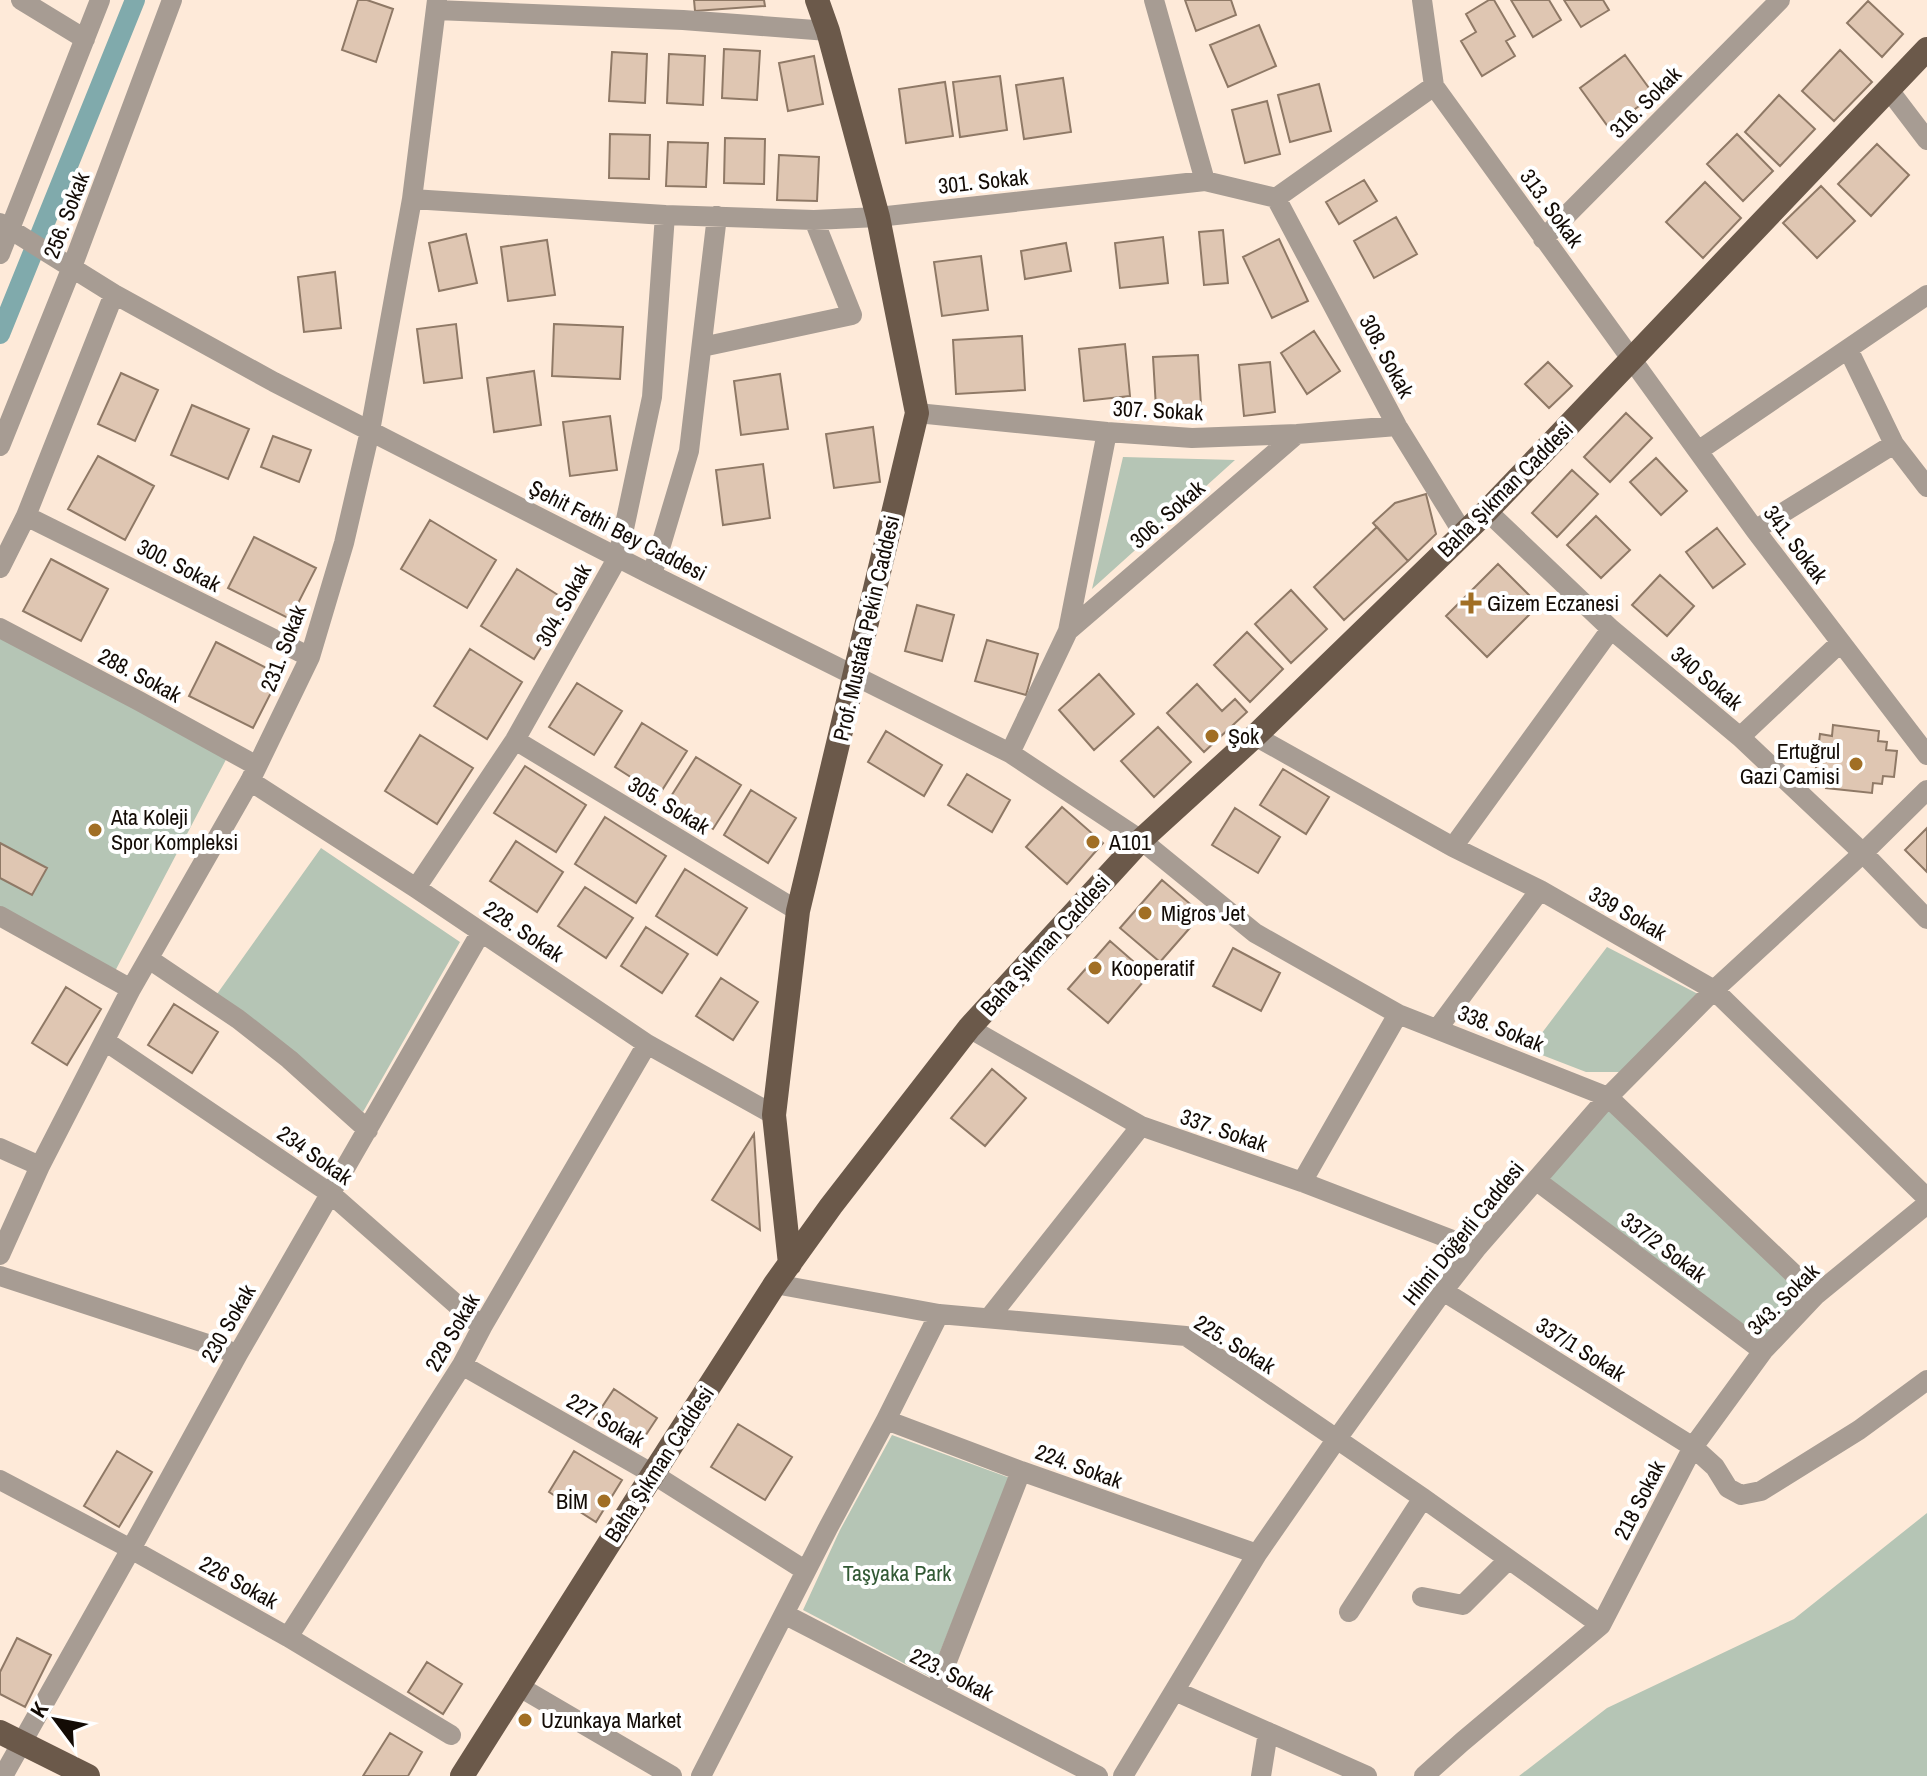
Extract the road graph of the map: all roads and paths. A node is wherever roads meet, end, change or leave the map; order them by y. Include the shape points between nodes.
1 (21, 0) edge
2 (100, 0) edge
3 (172, 0) edge
4 (817, 0) edge
5 (1154, 0) edge
6 (1422, 0) edge
7 (1780, 0) edge
8 (437, 5) edge
9 (828, 31) junction
10 (85, 39) junction
11 (1927, 49) edge
12 (1434, 86) junction
13 (1889, 90) junction
14 (1927, 140) edge
15 (1205, 181) junction
16 (1276, 198) junction
17 (412, 199) junction
18 (665, 215) junction
19 (717, 216) junction
20 (878, 217) junction
21 (814, 220) junction
22 (5, 226) edge
23 (1543, 239) junction
24 (0, 254) edge
25 (72, 267) junction
26 (114, 294) junction
27 (1927, 295) edge
28 (702, 347) junction
29 (1848, 349) junction
30 (1632, 358) junction
31 (917, 413) junction
32 (1397, 426) junction
33 (370, 431) junction
34 (1107, 432) junction
35 (1297, 434) junction
36 (1894, 444) junction
37 (0, 446) edge
38 (1698, 451) junction
39 (1927, 487) edge
40 (1487, 511) junction
41 (26, 516) junction
42 (1755, 530) junction
43 (1463, 533) junction
44 (618, 557) junction
45 (0, 568) edge
46 (652, 575) junction
47 (0, 629) edge
48 (1611, 629) junction
49 (1068, 631) junction
50 (1840, 643) junction
51 (310, 657) junction
52 (855, 677) junction
53 (1255, 736) junction
54 (1740, 737) junction
55 (515, 740) junction
56 (1010, 753) junction
57 (1927, 755) edge
58 (254, 774) junction
59 (1927, 790) edge
60 (1141, 840) junction
61 (1453, 847) junction
62 (1863, 853) junction
63 (416, 888) junction
64 (1540, 890) junction
65 (798, 911) junction
66 (0, 916) edge
67 (1927, 919) edge
68 (481, 932) junction
69 (149, 959) junction
70 (131, 989) junction
71 (1714, 990) junction
72 (1398, 1014) junction
73 (969, 1028) junction
74 (1438, 1028) junction
75 (105, 1041) junction
76 (647, 1044) junction
77 (1608, 1097) junction
78 (774, 1115) junction
79 (1141, 1126) junction
80 (368, 1130) junction
81 (0, 1148) edge
82 (40, 1166) junction
83 (1537, 1181) junction
84 (1302, 1182) junction
85 (331, 1194) junction
86 (1927, 1201) edge
87 (1476, 1249) junction
88 (0, 1255) edge
89 (783, 1274) junction
90 (0, 1276) edge
91 (1443, 1291) junction
92 (1816, 1295) junction
93 (939, 1314) junction
94 (989, 1318) junction
95 (482, 1327) junction
96 (1763, 1351) junction
97 (238, 1354) junction
98 (462, 1365) junction
99 (1927, 1380) edge
100 (886, 1420) junction
101 (1336, 1440) junction
102 (1693, 1447) junction
103 (1021, 1471) junction
104 (653, 1474) junction
105 (0, 1480) edge
106 (1423, 1498) junction
107 (131, 1549) junction
108 (1257, 1554) junction
109 (1508, 1560) junction
110 (806, 1571) junction
111 (1422, 1597) dead end
112 (1349, 1612) dead end
113 (784, 1614) junction
114 (1601, 1625) junction
115 (288, 1637) junction
116 (518, 1686) junction
117 (1175, 1691) junction
118 (935, 1692) junction
119 (0, 1732) edge
120 (1268, 1732) junction
121 (451, 1735) dead end
122 (22, 1742) junction
123 (1132, 1773) edge
124 (3, 1776) edge
125 (88, 1776) edge
126 (462, 1776) edge
127 (672, 1776) edge
128 (701, 1776) edge
129 (1098, 1776) edge
130 (1261, 1776) edge
131 (1367, 1776) edge
132 (1424, 1776) edge

1 - 10 street
2 - 10 street
3 - 25 street, 256. Sokak
4 - 9 main road, Prof. Mustafa Pekin Caddesi
5 - 15 street
6 - 12 street
7 - 23 street, 316. Sokak
8 - 9 street
8 - 17 street, 231. Sokak
9 - 20 main road, Prof. Mustafa Pekin Caddesi
10 - 22 street
11 - 13 main road, Baha Şıkman Caddesi
12 - 16 street
12 - 23 street, 313. Sokak
13 - 14 street
13 - 30 main road, Baha Şıkman Caddesi
15 - 16 street, 301. Sokak
15 - 20 street, 301. Sokak
16 - 32 street, 308. Sokak
17 - 18 street, 301. Sokak
17 - 33 street, 231. Sokak
18 - 19 street, 301. Sokak
18 - 44 street, 304. Sokak via 652,397
19 - 21 street, 301. Sokak
19 - 28 street
20 - 21 street, 301. Sokak
20 - 31 main road, Prof. Mustafa Pekin Caddesi
21 - 28 street via 852,315
22 - 24 street
22 - 25 street, Şehit Fethi Bey Caddesi
23 - 30 street, 313. Sokak
25 - 26 street, Şehit Fethi Bey Caddesi
25 - 37 street, 256. Sokak
26 - 33 street, Şehit Fethi Bey Caddesi
26 - 41 street
27 - 29 street
28 - 46 street via 689,451
29 - 36 street
29 - 38 street
30 - 38 street, 341. Sokak
30 - 40 main road, Baha Şıkman Caddesi
31 - 34 street, 307. Sokak
31 - 52 main road, Prof. Mustafa Pekin Caddesi
32 - 35 street, 307. Sokak
32 - 43 street, 308. Sokak
33 - 44 street, Şehit Fethi Bey Caddesi
33 - 51 street, 231. Sokak
34 - 35 street, 307. Sokak via 1192,438
34 - 49 street
35 - 49 street, 306. Sokak
36 - 39 street
36 - 42 street
38 - 42 street, 341. Sokak
40 - 43 main road, Baha Şıkman Caddesi
40 - 48 street, 340 Sokak
41 - 45 street
41 - 51 street, 300. Sokak
42 - 50 street, 341. Sokak
43 - 53 main road, Baha Şıkman Caddesi
44 - 46 street, Şehit Fethi Bey Caddesi
44 - 55 street, 304. Sokak
46 - 52 street, Şehit Fethi Bey Caddesi
47 - 58 street, 288. Sokak via 139,701
48 - 54 street, 340 Sokak
48 - 61 street
49 - 56 street
50 - 54 street
50 - 57 street, 341. Sokak
51 - 58 street, 231. Sokak
52 - 56 street, Şehit Fethi Bey Caddesi
52 - 65 main road, Prof. Mustafa Pekin Caddesi
53 - 60 main road, Baha Şıkman Caddesi
53 - 61 street, 339 Sokak
54 - 62 street, 340 Sokak
55 - 63 street, 304. Sokak
55 - 65 street, 305. Sokak
56 - 60 street, Şehit Fethi Bey Caddesi
58 - 63 street, 228. Sokak
58 - 69 street, 231. Sokak
59 - 62 street, Hilmi Döğerli Caddesi
60 - 72 street, 338. Sokak via 1255,933
60 - 73 main road, Baha Şıkman Caddesi
61 - 64 street, 339 Sokak
62 - 67 street, 340 Sokak
62 - 71 street, Hilmi Döğerli Caddesi
63 - 68 street, 228. Sokak
64 - 71 street, 339 Sokak
64 - 74 street
65 - 78 main road, Prof. Mustafa Pekin Caddesi
66 - 70 street
68 - 76 street, 228. Sokak
68 - 80 street, 230 Sokak
69 - 70 street, 231. Sokak
69 - 80 street via 238,1019
70 - 75 street, 231. Sokak
71 - 77 street, Hilmi Döğerli Caddesi
71 - 86 street, 339 Sokak
72 - 74 street, 338. Sokak
72 - 84 street
73 - 79 street, 337. Sokak
73 - 89 main road, Baha Şıkman Caddesi
74 - 77 street, 338. Sokak
75 - 82 street, 231. Sokak
75 - 85 street, 234 Sokak
76 - 78 street, 228. Sokak
76 - 95 street, 229 Sokak
77 - 83 street, Hilmi Döğerli Caddesi
77 - 92 street, 338. Sokak
78 - 89 main road, Prof. Mustafa Pekin Caddesi
79 - 84 street, 337. Sokak
79 - 94 street
80 - 85 street, 230 Sokak
81 - 82 street
82 - 88 street, 231. Sokak
83 - 87 street, Hilmi Döğerli Caddesi
83 - 96 street, 337/2 Sokak
84 - 87 street, 337. Sokak
85 - 95 street, 234 Sokak
85 - 97 street, 230 Sokak
86 - 92 street, 343. Sokak
87 - 91 street, Hilmi Döğerli Caddesi
89 - 93 street, 225. Sokak
89 - 104 main road, Baha Şıkman Caddesi
90 - 97 street
91 - 101 street, Hilmi Döğerli Caddesi
91 - 102 street, 337/1 Sokak
92 - 96 street, 343. Sokak
93 - 94 street, 225. Sokak
93 - 100 street
94 - 101 street, 225. Sokak via 1186,1336
95 - 98 street, 229 Sokak
96 - 102 street, 343. Sokak
97 - 107 street, 230 Sokak
98 - 104 street, 227 Sokak
98 - 115 street, 229 Sokak
99 - 102 street, 218 Sokak via 1761,1491 1741,1495 1728,1488
100 - 103 street, 224. Sokak
100 - 110 street
101 - 106 street, 225. Sokak
101 - 108 street, Hilmi Döğerli Caddesi
102 - 114 street, 218 Sokak
103 - 108 street, 224. Sokak
103 - 118 street
104 - 110 street, 227 Sokak
104 - 116 main road, Baha Şıkman Caddesi
105 - 107 street, 226 Sokak
106 - 109 street, 225. Sokak
106 - 112 street
107 - 115 street, 226 Sokak
107 - 122 street, 230 Sokak
108 - 117 street, Hilmi Döğerli Caddesi
109 - 111 street via 1463,1605
109 - 114 street, 225. Sokak
110 - 113 street
113 - 118 street, 223. Sokak
113 - 128 street
114 - 132 street, 218 Sokak
115 - 121 street, 226 Sokak
116 - 126 main road, Baha Şıkman Caddesi
116 - 127 street
117 - 120 street
117 - 123 street, Hilmi Döğerli Caddesi
118 - 129 street, 223. Sokak
119 - 122 main road
120 - 130 street
120 - 131 street
122 - 124 street, 230 Sokak
122 - 125 main road

